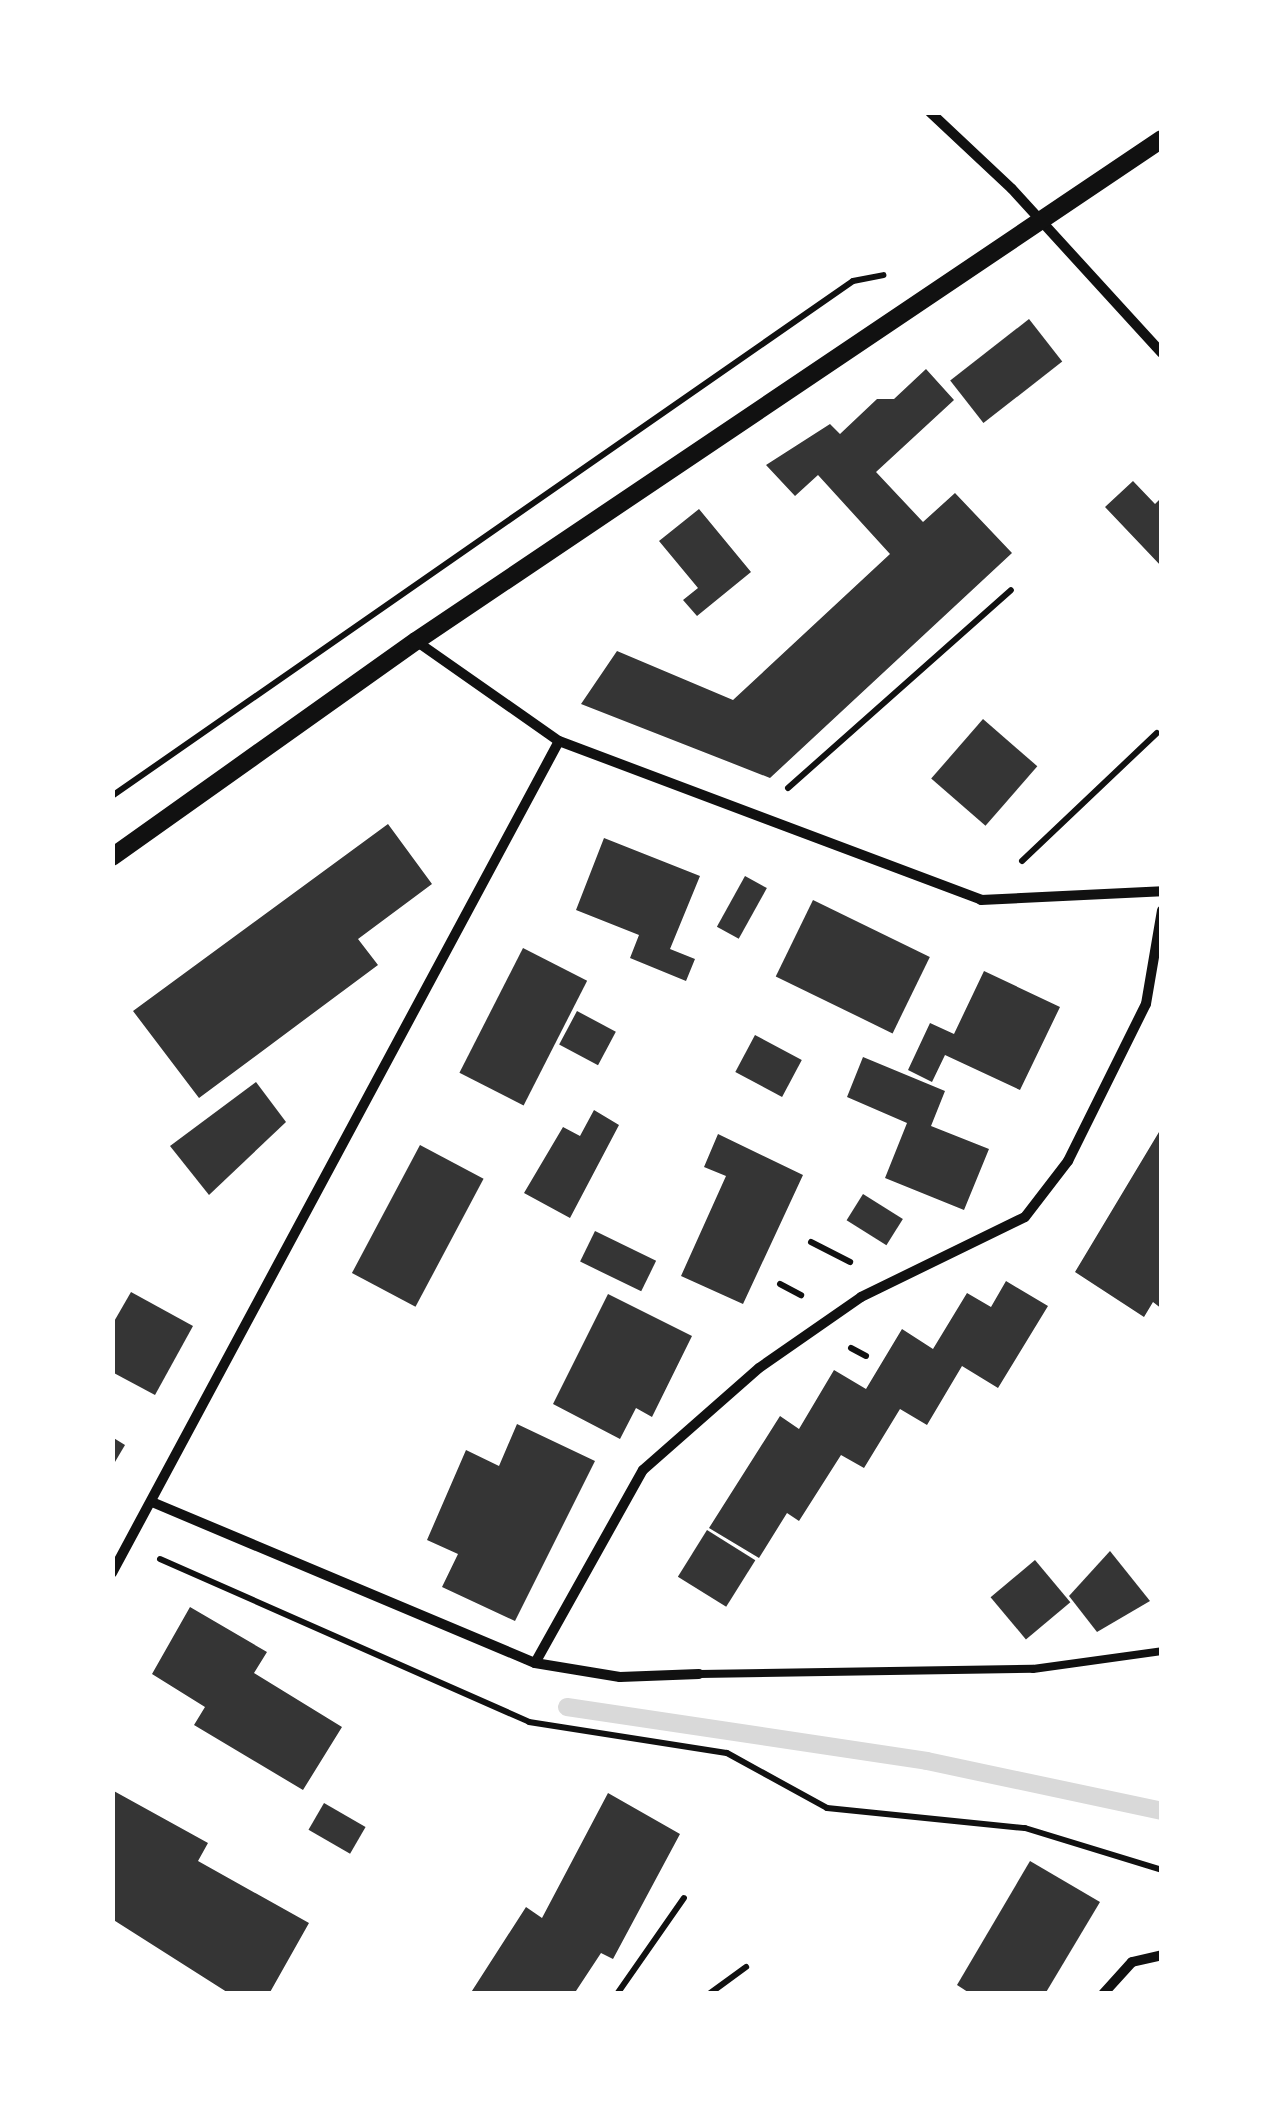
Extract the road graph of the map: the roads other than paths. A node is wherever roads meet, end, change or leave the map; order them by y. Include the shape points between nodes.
1 (930, 112) edge
2 (1162, 139) edge
3 (1043, 222) junction
4 (1162, 353) edge
5 (416, 641) junction
6 (559, 741) junction
7 (112, 857) edge
8 (1162, 891) edge
9 (1162, 910) edge
10 (152, 1502) junction
11 (112, 1573) edge
12 (1162, 1651) edge
13 (535, 1663) junction
14 (699, 1674) joint
15 (1162, 1955) edge
16 (1102, 1994) edge

1 - 3 street
2 - 3 street
3 - 4 street
3 - 5 street
5 - 6 street
5 - 7 street
6 - 8 street via 981,900
6 - 10 street
9 - 13 street via 1146,1004 1068,1161 1025,1217 862,1297 759,1368 643,1470
10 - 11 street
10 - 13 street
12 - 14 lane via 1033,1669
13 - 14 street via 620,1677
15 - 16 street via 1132,1962

